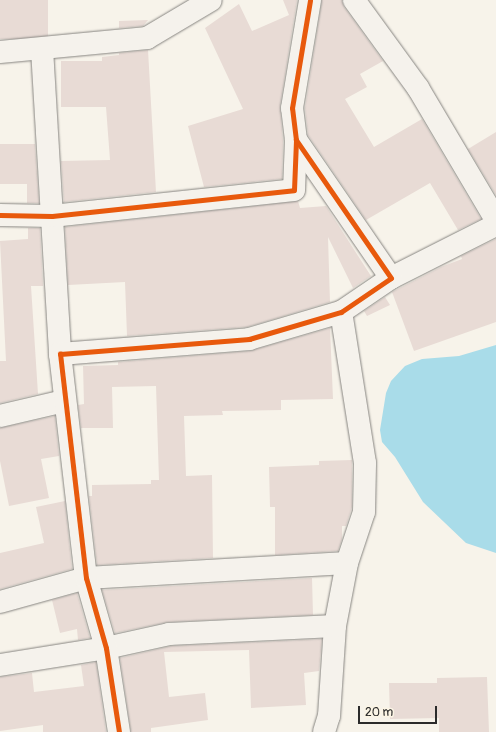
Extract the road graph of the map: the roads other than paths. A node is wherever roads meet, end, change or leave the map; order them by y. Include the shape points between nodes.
1 (210, 0) edge
2 (310, 0) edge
3 (354, 0) edge
4 (42, 49) junction
5 (0, 52) edge
6 (296, 140) junction
7 (0, 214) edge
8 (52, 216) junction
9 (496, 220) edge
10 (496, 225) edge
11 (391, 278) junction
12 (341, 312) junction
13 (60, 354) junction
14 (64, 401) junction
15 (0, 416) edge
16 (347, 563) junction
17 (86, 578) junction
18 (0, 602) edge
19 (334, 626) junction
20 (106, 648) junction
21 (0, 666) edge
22 (119, 732) edge
23 (324, 732) edge

1 - 4 street via 147,38
2 - 6 street via 292,108
3 - 9 street via 418,88
4 - 5 street
4 - 8 street
6 - 8 street via 294,190
6 - 11 street
7 - 8 street
8 - 13 street
10 - 11 street
11 - 12 street
12 - 13 street via 249,339
12 - 16 street via 366,463 364,512
13 - 14 street
14 - 15 street
14 - 17 street
16 - 17 street
16 - 19 street
17 - 18 street
17 - 20 street
19 - 20 street via 169,634
19 - 23 street via 329,716
20 - 21 street
20 - 22 street

